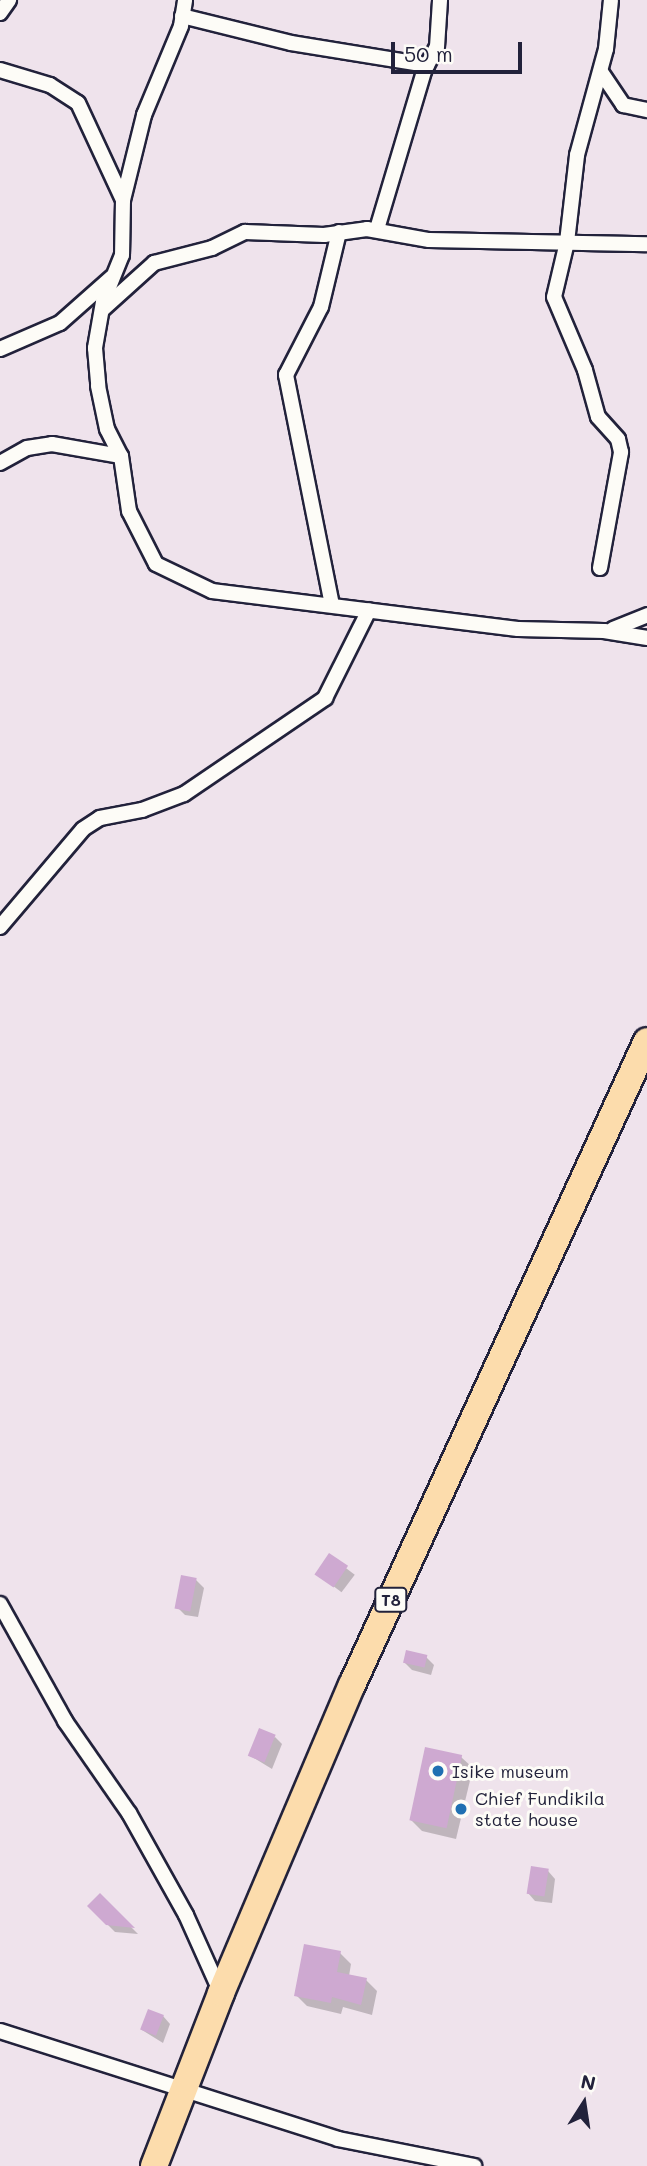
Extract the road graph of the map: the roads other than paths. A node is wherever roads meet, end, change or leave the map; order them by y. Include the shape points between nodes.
1 (9, 0) edge
2 (185, 0) edge
3 (440, 0) edge
4 (611, 0) edge
5 (0, 13) edge
6 (182, 16) junction
7 (428, 65) junction
8 (0, 70) edge
9 (601, 72) junction
10 (647, 110) edge
11 (122, 200) junction
12 (376, 229) junction
13 (339, 232) junction
14 (567, 242) junction
15 (647, 244) edge
16 (115, 274) junction
17 (102, 310) junction
18 (0, 349) edge
19 (121, 456) junction
20 (0, 463) edge
21 (600, 568) dead end
22 (332, 606) junction
23 (369, 610) junction
24 (647, 615) edge
25 (604, 631) junction
26 (647, 638) edge
27 (0, 927) edge
28 (647, 1041) edge
29 (0, 1604) edge
30 (221, 1993) junction
31 (0, 2031) edge
32 (180, 2091) junction
33 (154, 2166) edge
34 (474, 2166) edge

1 - 5 street
2 - 6 street
3 - 7 street via 437,47
4 - 9 street
6 - 7 street via 291,43
6 - 11 street via 144,115
7 - 12 street
8 - 11 street via 50,86 78,103
9 - 10 street via 623,105
9 - 14 street via 577,155
11 - 16 street via 122,255
12 - 13 street
12 - 14 street via 429,240
13 - 17 street via 236,234 212,248 154,263
13 - 22 street via 321,307 286,375
14 - 15 street
14 - 21 street via 554,297 585,370 598,417 618,439 621,452
16 - 17 street
16 - 18 street via 60,323
17 - 19 street via 95,348 100,397 107,429
19 - 20 street via 52,444 27,449
19 - 22 street via 135,526 149,555 166,572 212,591
22 - 23 street
23 - 25 street via 550,632
23 - 27 street via 325,698 184,794 142,810 100,818 83,829
24 - 25 street
25 - 26 street
28 - 30 highway, T8 via 359,1669
29 - 30 street via 65,1721 129,1813 186,1915
30 - 32 highway, T8
31 - 32 street
32 - 33 highway, T8
32 - 34 street via 338,2139

